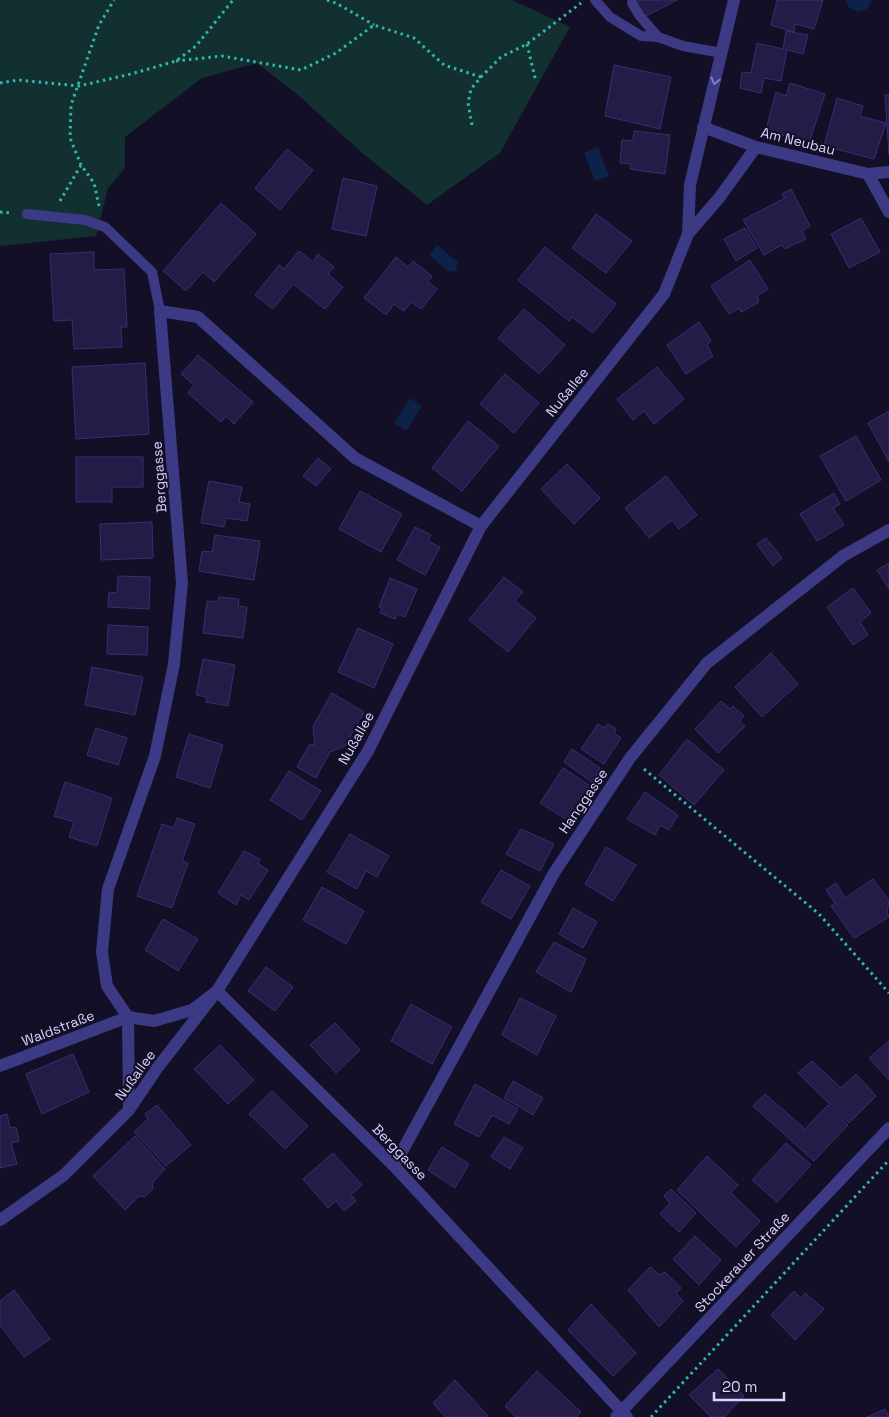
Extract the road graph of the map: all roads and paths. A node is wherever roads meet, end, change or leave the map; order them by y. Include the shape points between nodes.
1 (114, 0) edge
2 (233, 0) edge
3 (327, 0) edge
4 (585, 0) edge
5 (595, 0) edge
6 (734, 0) edge
7 (632, 3) dead end
8 (374, 25) junction
9 (658, 37) junction
10 (527, 44) junction
11 (722, 53) junction
12 (176, 61) junction
13 (481, 77) junction
14 (536, 82) dead end
15 (0, 83) edge
16 (79, 86) junction
17 (472, 125) dead end
18 (703, 127) junction
19 (756, 147) junction
20 (81, 165) junction
21 (889, 172) edge
22 (868, 174) junction
23 (97, 204) dead end
24 (889, 212) edge
25 (27, 214) dead end
26 (52, 217) junction
27 (688, 234) junction
28 (160, 310) junction
29 (481, 526) junction
30 (889, 530) edge
31 (630, 758) junction
32 (217, 991) junction
33 (889, 992) edge
34 (128, 1017) junction
35 (0, 1066) edge
36 (128, 1110) junction
37 (889, 1128) edge
38 (889, 1160) edge
39 (394, 1166) junction
40 (0, 1220) edge
41 (621, 1415) edge
42 (651, 1417) edge

1 - 16 path via 98,25
2 - 12 path via 196,46
3 - 8 path
4 - 10 path
5 - 9 lane via 610,17 625,27 641,36
6 - 11 street, Nußallee
7 - 9 lane
8 - 12 path via 336,53 301,70 222,56
8 - 13 path via 414,38 444,65
9 - 11 lane via 683,46
10 - 13 path via 501,57
10 - 14 path
11 -> 18 street, Nußallee
12 - 16 path
13 - 17 path via 471,89 468,103
15 - 16 path via 18,80
16 - 20 path via 71,105 70,138
18 - 19 street, Am Neubau
18 - 27 street, Nußallee via 690,185
19 - 22 street, Am Neubau
19 - 27 street, Nußallee via 720,198
20 - 23 path via 94,184
20 - 26 path
21 - 22 street, Am Neubau
22 - 24 street
25 - 26 lane
26 - 28 lane via 85,220 105,227 152,272
27 - 29 street, Nußallee via 664,294
28 - 29 street via 198,317 355,458
28 - 34 street, Berggasse via 182,583 174,664 155,756 108,889 102,952 107,986
29 - 32 street, Nußallee via 368,751
30 - 31 street, Hanggasse via 843,556 707,663
31 - 33 path via 819,914
31 - 39 street, Hanggasse via 554,873
32 - 34 street via 192,1010 154,1021
32 - 36 street, Nußallee
32 - 39 street, Berggasse
34 - 35 street, Waldstraße
34 - 36 street
36 - 40 street, Nußallee via 64,1175
37 - 41 street, Stockerauer Straße
38 - 42 path
39 - 41 street, Berggasse

